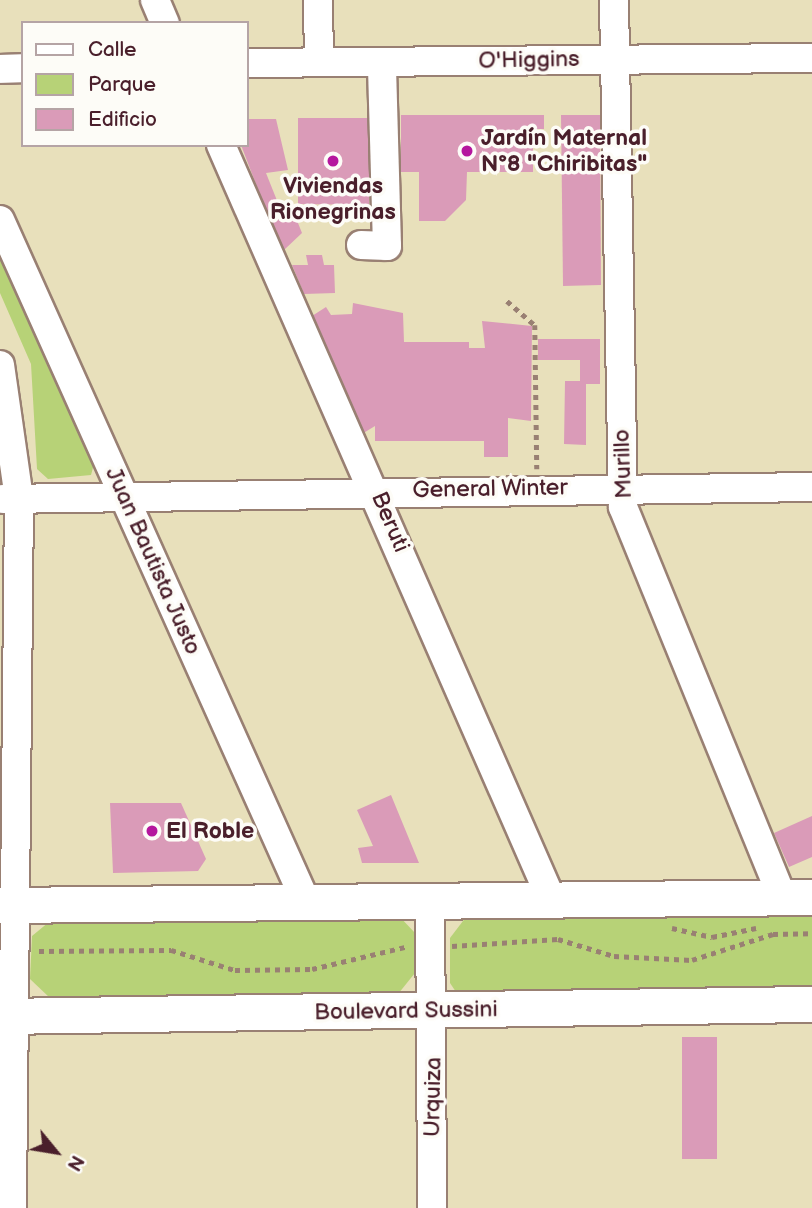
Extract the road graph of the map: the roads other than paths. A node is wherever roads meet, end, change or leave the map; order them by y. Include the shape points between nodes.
1 (155, 0) edge
2 (318, 0) edge
3 (614, 0) edge
4 (165, 21) edge
5 (615, 58) junction
6 (812, 58) edge
7 (319, 61) junction
8 (382, 62) junction
9 (248, 63) edge
10 (21, 68) edge
11 (0, 69) edge
12 (222, 147) edge
13 (0, 220) edge
14 (361, 245) dead end
15 (0, 365) edge
16 (812, 487) edge
17 (622, 488) junction
18 (377, 491) junction
19 (124, 494) junction
20 (10, 499) edge
21 (797, 897) edge
22 (552, 901) junction
23 (306, 902) junction
24 (430, 902) junction
25 (8, 905) edge
26 (812, 1004) edge
27 (434, 1011) junction
28 (5, 1015) edge
29 (12, 1208) edge
30 (432, 1208) edge

1 - 4 street
2 - 7 street
3 - 5 street, Murillo
5 - 6 street, O'Higgins
5 - 8 street, O'Higgins
5 - 17 street, Murillo
7 - 8 street, O'Higgins
7 - 9 street, O'Higgins
8 - 14 street via 387,246
10 - 11 street
12 - 18 street, Beruti
13 - 19 street, Juan Bautista Justo
15 - 20 street
16 - 17 street, General Winter
17 - 18 street, General Winter
17 - 21 street, Murillo via 623,507
18 - 19 street, General Winter
18 - 22 street, Beruti
19 - 20 street, General Winter
19 - 23 street, Juan Bautista Justo
20 - 25 street
21 - 22 main road
22 - 24 main road
23 - 24 main road
23 - 25 main road
24 - 27 street, Urquiza
25 - 28 street
26 - 27 main road, Boulevard Sussini
27 - 28 main road, Boulevard Sussini
27 - 30 street, Urquiza
28 - 29 street

